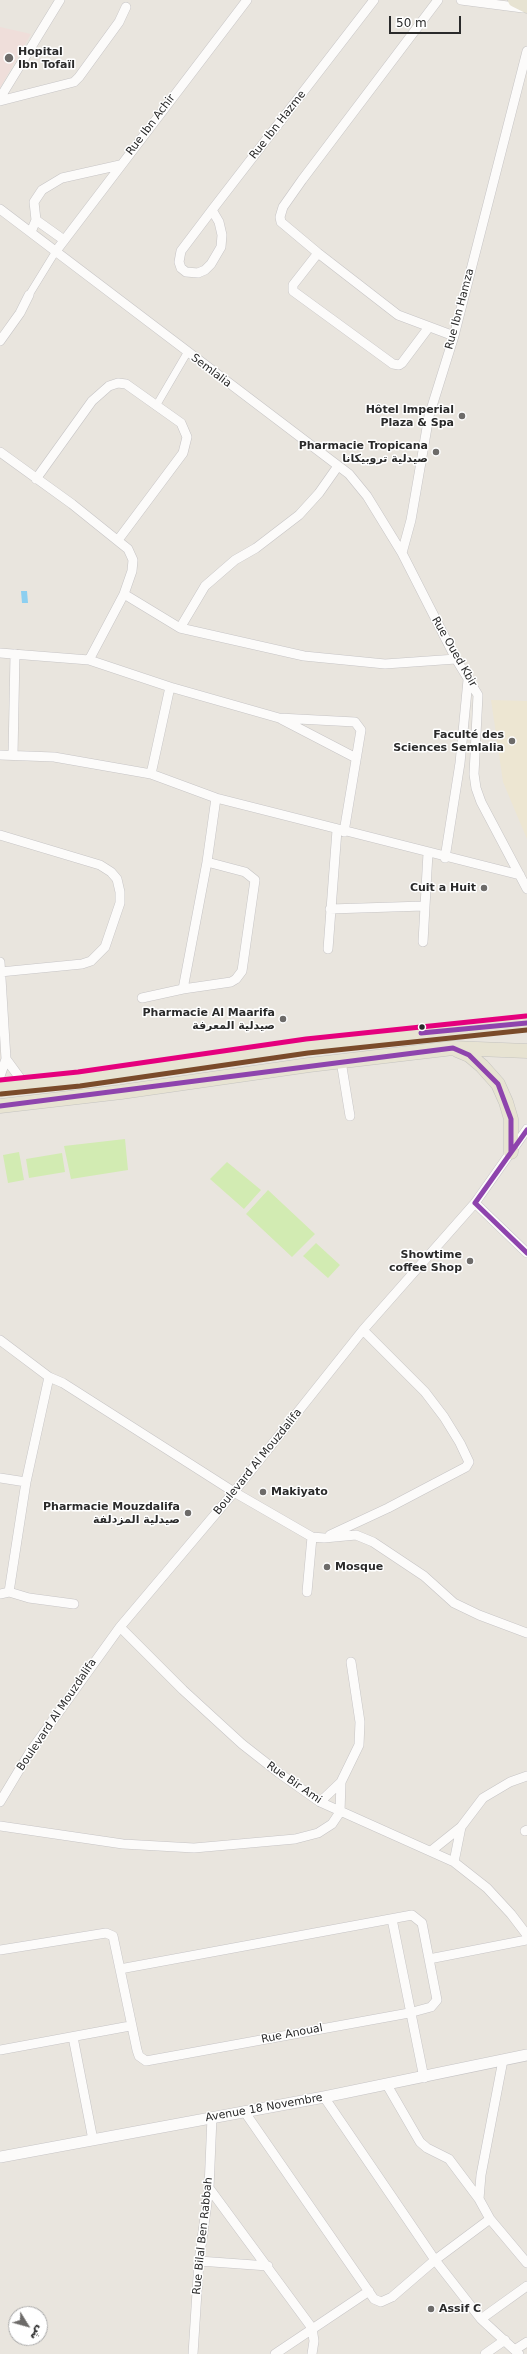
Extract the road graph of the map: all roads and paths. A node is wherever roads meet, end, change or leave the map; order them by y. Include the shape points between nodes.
1 (60, 0) edge
2 (247, 0) edge
3 (374, 0) edge
4 (438, 0) edge
5 (461, 0) edge
6 (515, 0) edge
7 (126, 7) dead end
8 (527, 7) edge
9 (527, 50) edge
10 (0, 98) edge
11 (0, 101) edge
12 (120, 165) junction
13 (0, 209) edge
14 (212, 210) junction
15 (36, 220) junction
16 (31, 232) junction
17 (64, 240) junction
18 (56, 251) junction
19 (318, 253) junction
20 (29, 295) joint
21 (429, 328) junction
22 (454, 336) junction
23 (0, 340) edge
24 (187, 353) junction
25 (156, 406) junction
26 (0, 452) edge
27 (338, 466) junction
28 (36, 479) junction
29 (118, 540) junction
30 (402, 553) junction
31 (124, 594) junction
32 (180, 628) junction
33 (0, 653) edge
34 (15, 654) junction
35 (456, 659) junction
36 (89, 660) junction
37 (468, 680) junction
38 (170, 687) junction
39 (279, 718) junction
40 (0, 755) edge
41 (14, 755) junction
42 (356, 758) junction
43 (151, 774) junction
44 (216, 798) junction
45 (340, 831) junction
46 (0, 835) edge
47 (428, 853) junction
48 (445, 858) junction
49 (207, 862) junction
50 (520, 875) junction
51 (527, 889) edge
52 (424, 906) junction
53 (330, 909) junction
54 (423, 942) dead end
55 (328, 949) dead end
56 (0, 962) edge
57 (1, 972) edge
58 (183, 989) junction
59 (142, 998) dead end
60 (527, 1023) edge
61 (453, 1048) junction
62 (527, 1051) edge
63 (6, 1059) junction
64 (341, 1061) junction
65 (0, 1076) edge
66 (25, 1085) junction
67 (0, 1087) edge
68 (0, 1106) edge
69 (350, 1116) dead end
70 (527, 1129) edge
71 (511, 1152) junction
72 (475, 1203) junction
73 (527, 1254) edge
74 (363, 1330) junction
75 (0, 1340) edge
76 (49, 1377) junction
77 (0, 1478) edge
78 (26, 1482) junction
79 (234, 1492) junction
80 (312, 1537) junction
81 (324, 1538) junction
82 (307, 1592) dead end
83 (4, 1593) edge
84 (74, 1604) dead end
85 (120, 1627) junction
86 (527, 1633) edge
87 (351, 1662) dead end
88 (527, 1776) edge
89 (341, 1782) junction
90 (0, 1802) edge
91 (320, 1802) junction
92 (340, 1812) junction
93 (0, 1826) edge
94 (461, 1827) junction
95 (431, 1851) junction
96 (454, 1862) junction
97 (392, 1919) junction
98 (527, 1935) edge
99 (527, 1940) edge
100 (0, 1950) edge
101 (429, 1959) junction
102 (120, 1969) junction
103 (409, 2013) junction
104 (130, 2026) junction
105 (73, 2037) junction
106 (0, 2050) edge
107 (527, 2055) edge
108 (504, 2060) junction
109 (424, 2078) junction
110 (387, 2085) junction
111 (324, 2097) junction
112 (244, 2111) junction
113 (212, 2117) junction
114 (93, 2140) junction
115 (0, 2157) edge
116 (209, 2188) junction
117 (479, 2199) junction
118 (490, 2220) junction
119 (435, 2260) junction
120 (199, 2261) junction
121 (527, 2263) edge
122 (268, 2266) junction
123 (527, 2286) edge
124 (369, 2291) junction
125 (481, 2319) junction
126 (312, 2328) junction
127 (505, 2340) junction
128 (527, 2342) edge
129 (518, 2352) edge
130 (193, 2354) edge
131 (274, 2354) edge
132 (312, 2354) edge
133 (486, 2354) edge

1 - 10 street
2 - 12 street, Rue Ibn Achir
3 - 14 street, Rue Ibn Hazme
4 - 19 street via 283,207 280,217 282,222
5 - 8 street
6 - 8 main road
7 - 11 street via 119,22 74,82
9 - 22 street, Rue Ibn Hamza
12 - 15 street via 62,178 48,185 34,202
12 - 17 street, Rue Ibn Achir
13 - 16 street, Semlalia
14 - 14 street, Rue Ibn Hazme via 181,251 181,268 186,272 198,273 211,264 221,247 219,222
15 - 16 street
15 - 17 street
16 - 18 street, Semlalia
17 - 18 street, Rue Ibn Achir
18 - 20 street
18 - 24 street, Semlalia
19 - 21 street via 398,314
19 - 21 street via 293,285 293,291 393,364 402,363
20 - 23 street via 20,313
21 - 22 street
22 - 30 street, Rue Ibn Hamza via 429,416 411,520
24 - 25 street
24 - 27 street, Semlalia
25 - 28 street via 126,384 109,386 92,401
25 - 29 street via 181,424 185,430 187,444 183,453
26 - 28 street
27 - 30 street, Semlalia via 367,496
27 - 32 street via 299,515 256,548 230,563 205,586
28 - 29 street
29 - 31 street via 128,549 132,560 132,571
30 - 35 street, Rue Oued Kbir
31 - 32 street
31 - 36 street
32 - 35 street via 304,656 385,664
33 - 34 street
34 - 36 street
34 - 41 street
35 - 37 street, Rue Oued Kbir
36 - 38 street
37 - 48 street via 460,763
37 - 50 street, Rue Oued Kbir via 478,695 474,774 476,788
38 - 39 street
38 - 43 street
39 - 42 street
39 - 42 street via 355,722 361,730
40 - 41 street
41 - 43 street via 54,757
42 - 45 street
43 - 44 street
44 - 45 street
44 - 49 street
45 - 47 street
45 - 53 street
46 - 57 street via 100,865 117,879 120,892 120,903 104,947 91,961
47 - 48 street
47 - 52 street via 428,881
48 - 50 street
49 - 58 street
49 - 58 street via 245,872 255,880 242,971 231,982
50 - 51 street, Rue Oued Kbir
52 - 53 street
52 - 54 street
53 - 55 street
56 - 57 street
57 - 63 street
58 - 59 street
60 - 66 main road via 307,1046 79,1080
61 - 62 main road
61 - 64 main road
61 - 71 main road via 469,1055 498,1084 511,1119
63 - 65 street
63 - 66 street
64 - 68 main road
64 - 69 street
66 - 67 main road
70 - 71 street, Boulevard Al Mouzdalifa
71 - 72 street, Boulevard Al Mouzdalifa
72 - 73 street
72 - 74 street, Boulevard Al Mouzdalifa
74 - 79 street, Boulevard Al Mouzdalifa
74 - 81 street via 425,1392 444,1417 469,1462 466,1467 388,1508
75 - 76 street
76 - 78 street
76 - 79 street via 63,1383
77 - 78 street
78 - 83 street
79 - 80 street
79 - 85 street, Boulevard Al Mouzdalifa
80 - 81 street
80 - 82 street
81 - 86 street via 356,1535 373,1542 424,1576 454,1603
83 - 84 street
85 - 90 street, Boulevard Al Mouzdalifa via 35,1746
85 - 91 street, Rue Bir Ami via 242,1744
87 - 89 street via 360,1736 355,1756
88 - 94 street via 510,1782 483,1798
89 - 91 street
89 - 92 street
91 - 92 street, Rue Bir Ami
92 - 93 street via 332,1824 318,1833 295,1839 194,1848 123,1844
92 - 95 street, Rue Bir Ami
94 - 95 street
94 - 96 street
95 - 96 street, Rue Bir Ami
96 - 98 street, Rue Bir Ami via 486,1888
97 - 101 street via 412,1915 419,1919
97 - 102 street
97 - 103 street
99 - 101 street
100 - 102 street via 106,1933 113,1936
101 - 103 street, Rue Anoual via 437,2000 431,2007
102 - 104 street
103 - 104 street, Rue Anoual via 152,2062 139,2056
103 - 109 street
104 - 105 street
105 - 106 street
105 - 114 street
107 - 108 street, Avenue 18 Novembre
108 - 109 street, Avenue 18 Novembre
108 - 117 street via 481,2175
109 - 110 street, Avenue 18 Novembre
110 - 111 street, Avenue 18 Novembre
110 - 117 street via 420,2142 426,2148 449,2159
111 - 112 street, Avenue 18 Novembre
111 - 119 street
112 - 113 street, Avenue 18 Novembre
112 - 124 street
113 - 114 street, Avenue 18 Novembre
113 - 116 street, Rue Bilal Ben Rabbah
114 - 115 street, Avenue 18 Novembre
116 - 120 street, Rue Bilal Ben Rabbah
116 - 122 street
117 - 118 street
118 - 119 street
118 - 121 street
119 - 124 street via 387,2300 381,2302 374,2299
119 - 125 street
120 - 122 street
120 - 130 street, Rue Bilal Ben Rabbah
122 - 126 street
123 - 125 street
124 - 126 street
125 - 127 street
126 - 131 street
126 - 132 street
127 - 129 street
127 - 133 street
128 - 129 street

